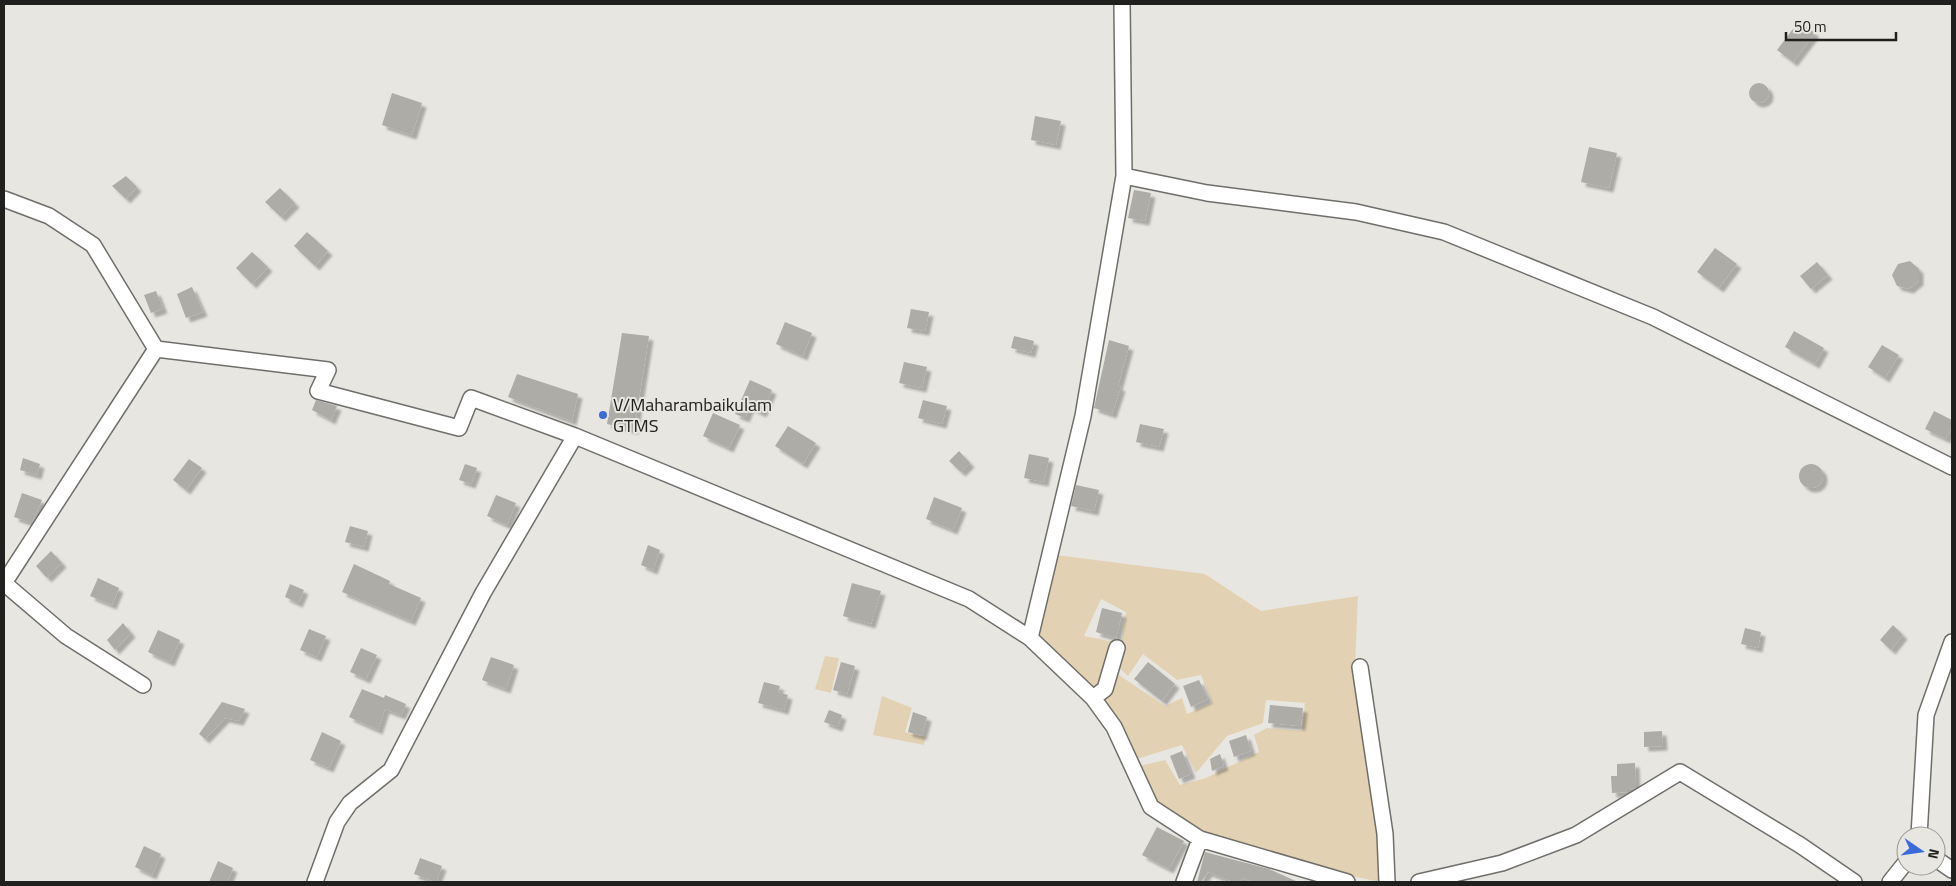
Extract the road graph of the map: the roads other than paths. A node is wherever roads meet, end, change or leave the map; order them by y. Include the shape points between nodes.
1 (1122, 4) edge
2 (1124, 176) junction
3 (4, 200) edge
4 (156, 349) junction
5 (574, 436) junction
6 (1952, 467) edge
7 (4, 583) edge
8 (1030, 638) junction
9 (1952, 642) edge
10 (1117, 648) dead end
11 (1360, 667) dead end
12 (143, 685) dead end
13 (1093, 698) junction
14 (1920, 826) edge
15 (1200, 839) junction
16 (315, 882) edge
17 (1184, 882) edge
18 (1347, 882) edge
19 (1387, 882) edge
20 (1420, 882) edge
21 (1854, 882) edge

1 - 2 street
2 - 6 street via 1207,193 1356,212 1444,232 1653,317
2 - 8 street via 1083,416
3 - 4 street via 49,216 93,245
4 - 5 street via 328,370 318,391 459,428 471,398
4 - 7 street
5 - 8 street via 969,599
5 - 16 street via 483,592 391,770 350,803 336,822
7 - 12 street via 66,636
8 - 13 street
9 - 14 street via 1926,715
10 - 13 street via 1105,688
11 - 19 street via 1385,834
13 - 15 street via 1114,727 1151,806
15 - 17 street
15 - 18 street
20 - 21 street via 1502,863 1576,836 1680,772

